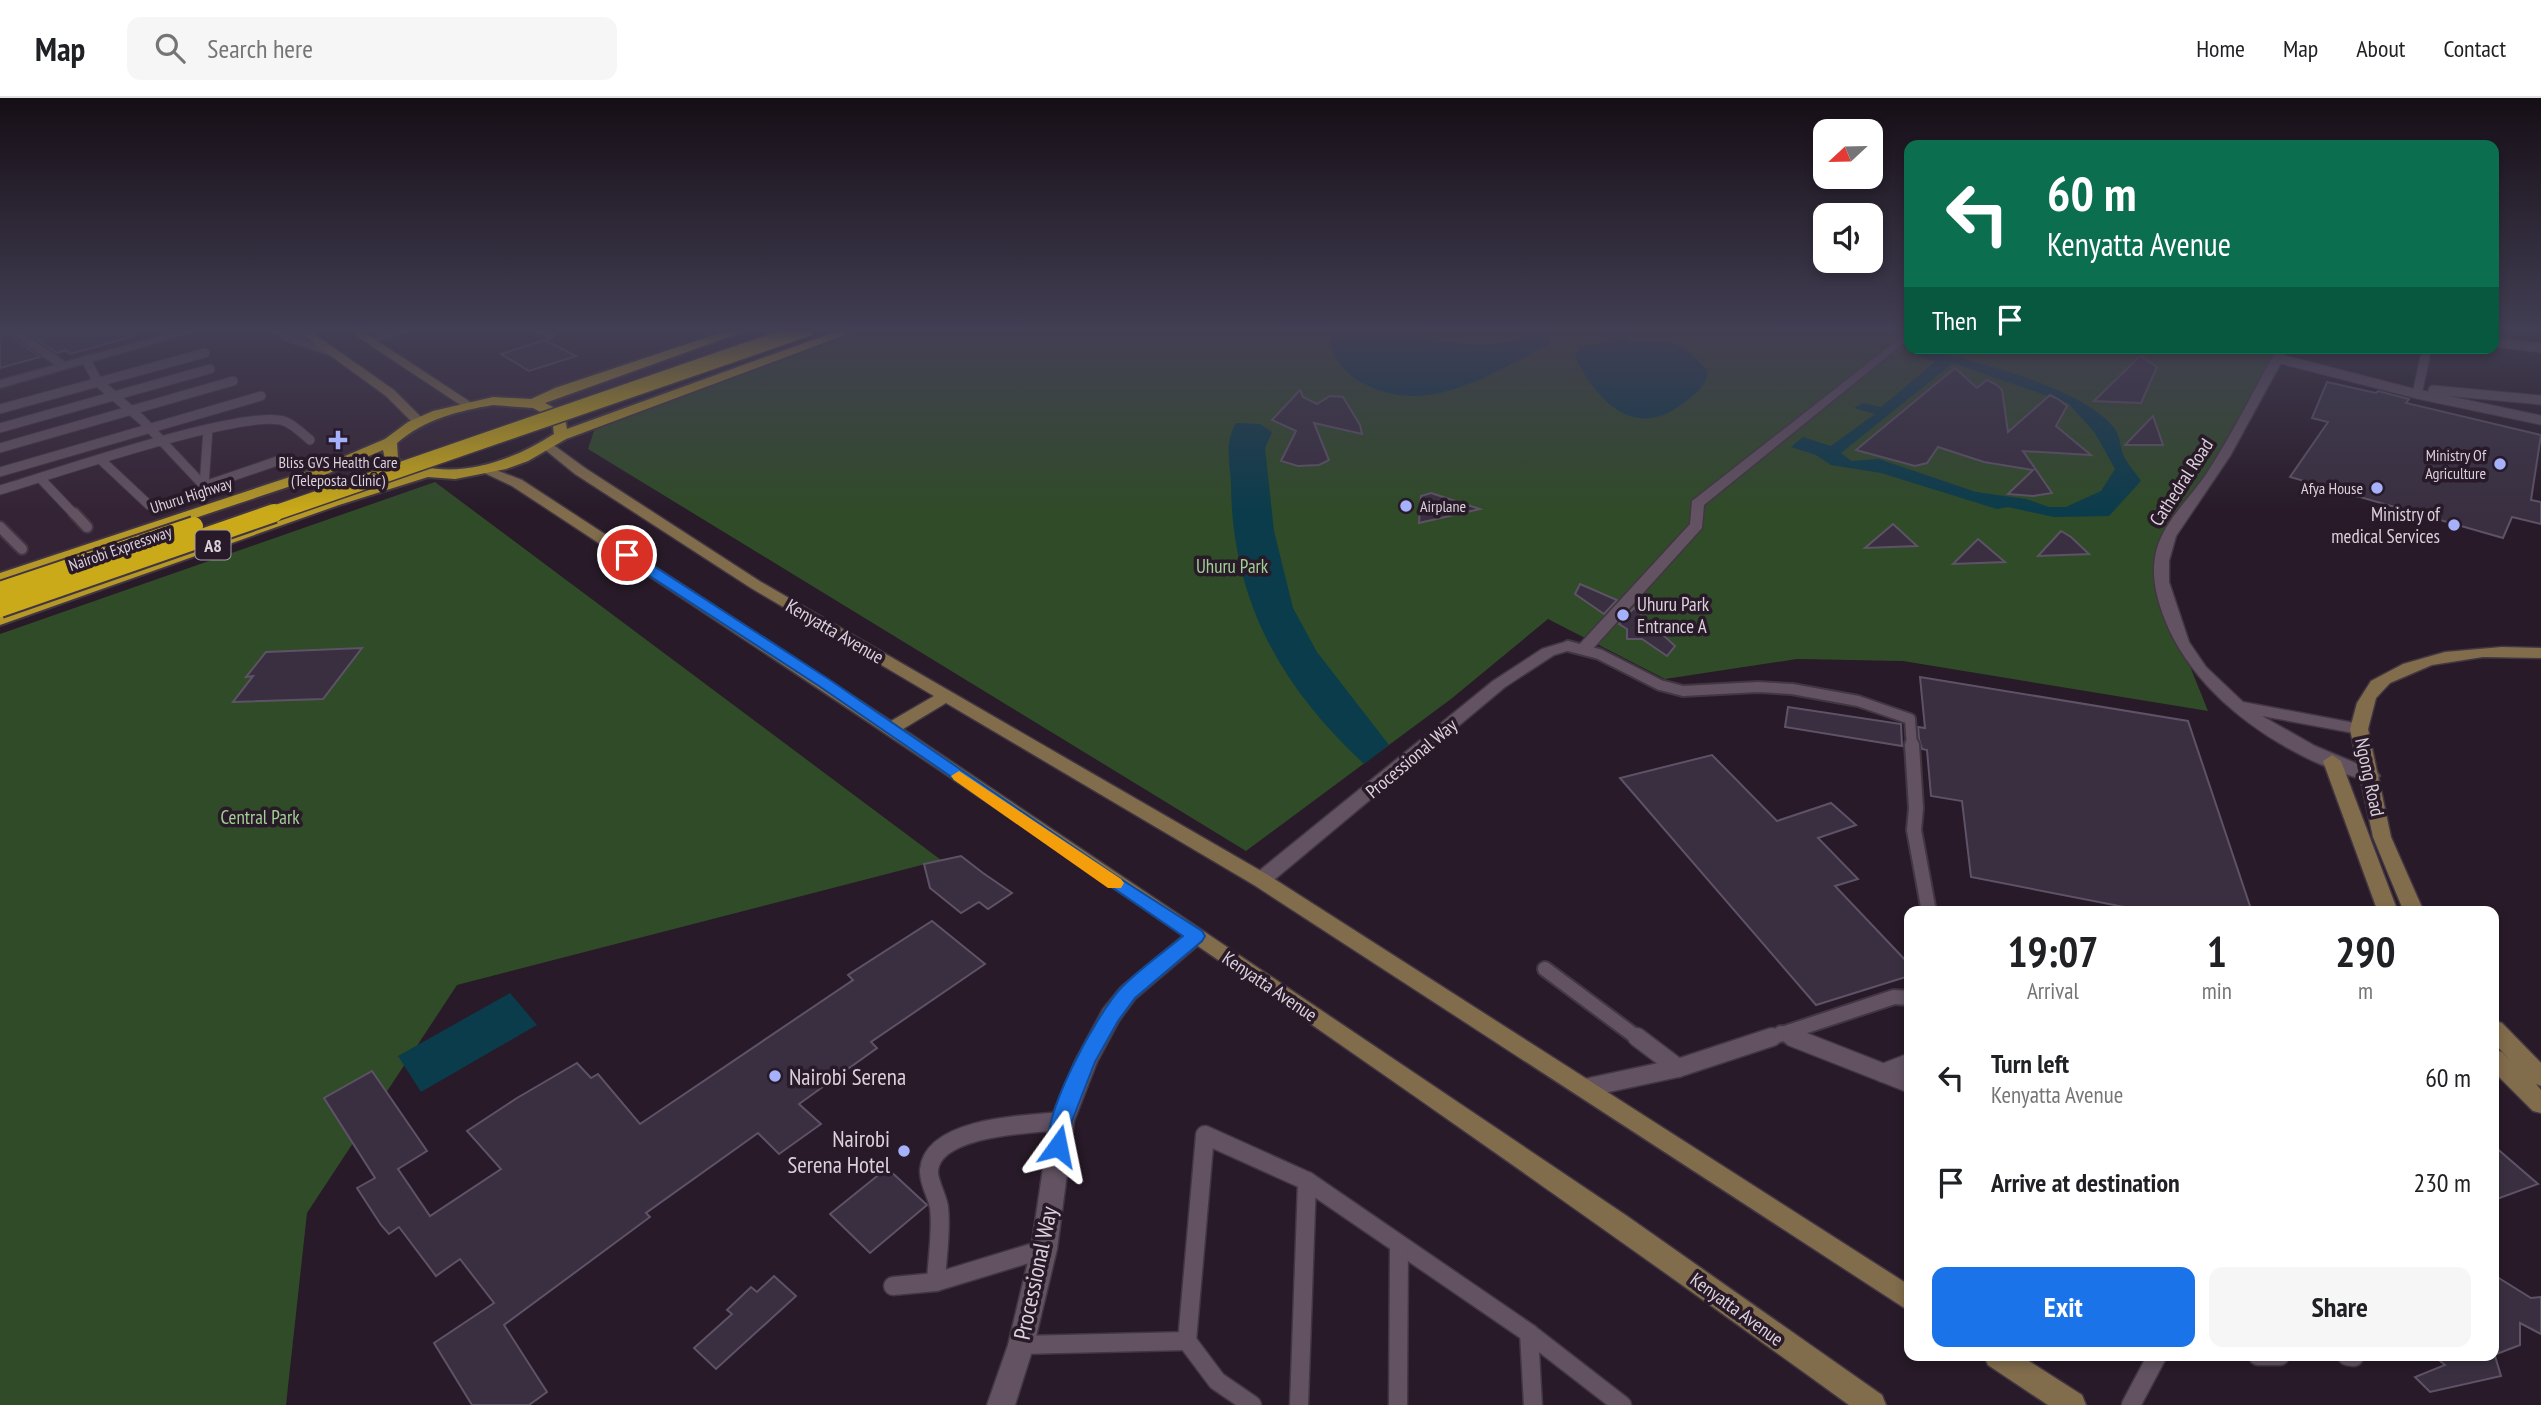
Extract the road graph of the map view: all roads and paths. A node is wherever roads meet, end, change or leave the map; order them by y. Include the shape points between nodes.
1 (70, 390) edge
2 (108, 390) edge
3 (135, 390) edge
4 (203, 390) edge
5 (386, 390) edge
6 (446, 390) edge
7 (563, 390) edge
8 (599, 390) edge
9 (631, 390) edge
10 (647, 390) edge
11 (685, 390) edge
12 (1839, 390) edge
13 (2261, 390) edge
14 (2413, 390) edge
15 (2417, 391) junction
16 (114, 396) junction
17 (261, 396) dead end
18 (2541, 400) edge
19 (534, 403) junction
20 (469, 405) junction
21 (0, 409) edge
22 (133, 411) junction
23 (2541, 420) edge
24 (418, 421) junction
25 (0, 428) edge
26 (149, 428) junction
27 (208, 429) junction
28 (557, 436) junction
29 (310, 440) dead end
30 (162, 442) junction
31 (390, 442) junction
32 (0, 448) edge
33 (101, 460) junction
34 (280, 460) dead end
35 (483, 469) junction
36 (0, 472) edge
37 (427, 473) junction
38 (40, 478) junction
39 (204, 486) junction
40 (0, 490) edge
41 (149, 505) dead end
42 (0, 527) edge
43 (87, 527) dead end
44 (22, 549) dead end
45 (0, 578) edge
46 (0, 591) edge
47 (0, 608) edge
48 (0, 620) edge
49 (1576, 648) junction
50 (2541, 653) edge
51 (946, 696) junction
52 (2242, 707) junction
53 (891, 729) junction
54 (2359, 729) junction
55 (2332, 761) junction
56 (2371, 776) junction
57 (1261, 880) junction
58 (1928, 906) edge
59 (2386, 906) edge
60 (2411, 906) edge
61 (1196, 936) junction
62 (1545, 969) dead end
63 (1904, 998) edge
64 (1781, 1033) junction
65 (2499, 1034) edge
66 (2499, 1063) edge
67 (1904, 1065) edge
68 (1678, 1068) junction
69 (1883, 1073) junction
70 (2541, 1077) edge
71 (1904, 1081) edge
72 (1585, 1088) junction
73 (2541, 1104) edge
74 (1062, 1121) junction
75 (1307, 1181) junction
76 (1399, 1247) junction
77 (1044, 1249) junction
78 (936, 1282) junction
79 (893, 1286) dead end
80 (1904, 1296) edge
81 (1529, 1333) junction
82 (1187, 1342) junction
83 (1021, 1345) junction
84 (2005, 1361) edge
85 (2154, 1361) edge
86 (1001, 1405) edge
87 (1252, 1405) edge
88 (1299, 1405) edge
89 (1398, 1405) edge
90 (1533, 1405) edge
91 (1622, 1405) edge
92 (1872, 1405) edge
93 (2072, 1405) edge
94 (2131, 1405) edge

1 - 21 lane
2 - 16 lane
3 - 16 lane
4 - 22 lane
5 - 24 main road
6 - 20 main road
7 - 19 highway, A8
8 - 46 highway, Nairobi Expressway, bridge
9 - 47 highway, Nairobi Expressway, bridge
10 - 28 highway, A8 via 617,400
11 - 28 highway
12 - 49 street via 1697,504 1697,525
13 - 52 street, Cathedral Road via 2200,493 2174,524 2162,554 2160,584 2173,629 2216,687
14 - 15 lane
15 - 18 lane
15 - 23 lane
16 - 22 lane
16 - 25 lane
17 - 26 lane
19 - 20 highway, A8
19 - 28 highway via 559,416
20 - 24 highway, A8
22 - 26 lane
22 - 32 lane
24 - 31 highway, A8
26 - 30 lane
26 - 36 lane
27 - 29 lane via 269,417 286,421
27 - 30 lane
27 - 39 lane
28 - 35 highway, A8
28 - 51 main road, Kenyatta Avenue via 580,471 756,585
30 - 33 lane
30 - 39 lane
31 - 37 highway, A8 via 391,461
31 - 45 highway, Uhuru Highway / A8 via 322,471
33 - 38 lane
33 - 41 lane
34 - 39 lane
35 - 37 highway, A8
35 - 53 main road, Kenyatta Avenue via 517,484
37 - 48 highway, A8
38 - 40 lane
38 - 43 lane
42 - 44 lane
49 - 57 street, Processional Way via 1548,652 1499,684
49 - 58 lane via 1683,691 1758,687 1870,705 1910,719 1914,830
50 - 54 main road, Ngong Road via 2446,655 2404,669 2374,686
51 - 53 main road
51 - 57 main road, Kenyatta Avenue
52 - 54 street, Cathedral Road
52 - 55 street, Cathedral Road via 2261,725
53 - 61 main road, Kenyatta Avenue
54 - 56 main road, Ngong Road
55 - 56 street, Cathedral Road
55 - 59 main road
56 - 60 main road, Ngong Road via 2382,837
57 - 72 main road, Kenyatta Avenue
61 - 74 street, Processional Way via 1128,993 1111,1015
61 - 92 main road, Kenyatta Avenue via 1618,1224
62 - 68 lane
63 - 64 lane
64 - 68 lane
64 - 69 lane
65 - 70 main road
66 - 73 main road
67 - 69 lane
68 - 72 lane
69 - 71 lane
72 - 80 main road, Kenyatta Avenue
74 - 77 street, Processional Way
74 - 78 lane via 961,1136 938,1150 929,1171 940,1211
75 - 76 lane
75 - 82 lane via 1205,1135
75 - 88 lane
76 - 81 lane
76 - 89 lane
77 - 78 lane
77 - 83 street, Processional Way
78 - 79 lane
81 - 90 lane
81 - 91 lane
82 - 83 lane
82 - 87 lane via 1217,1381
83 - 86 street, Processional Way
84 - 93 main road
85 - 94 lane

